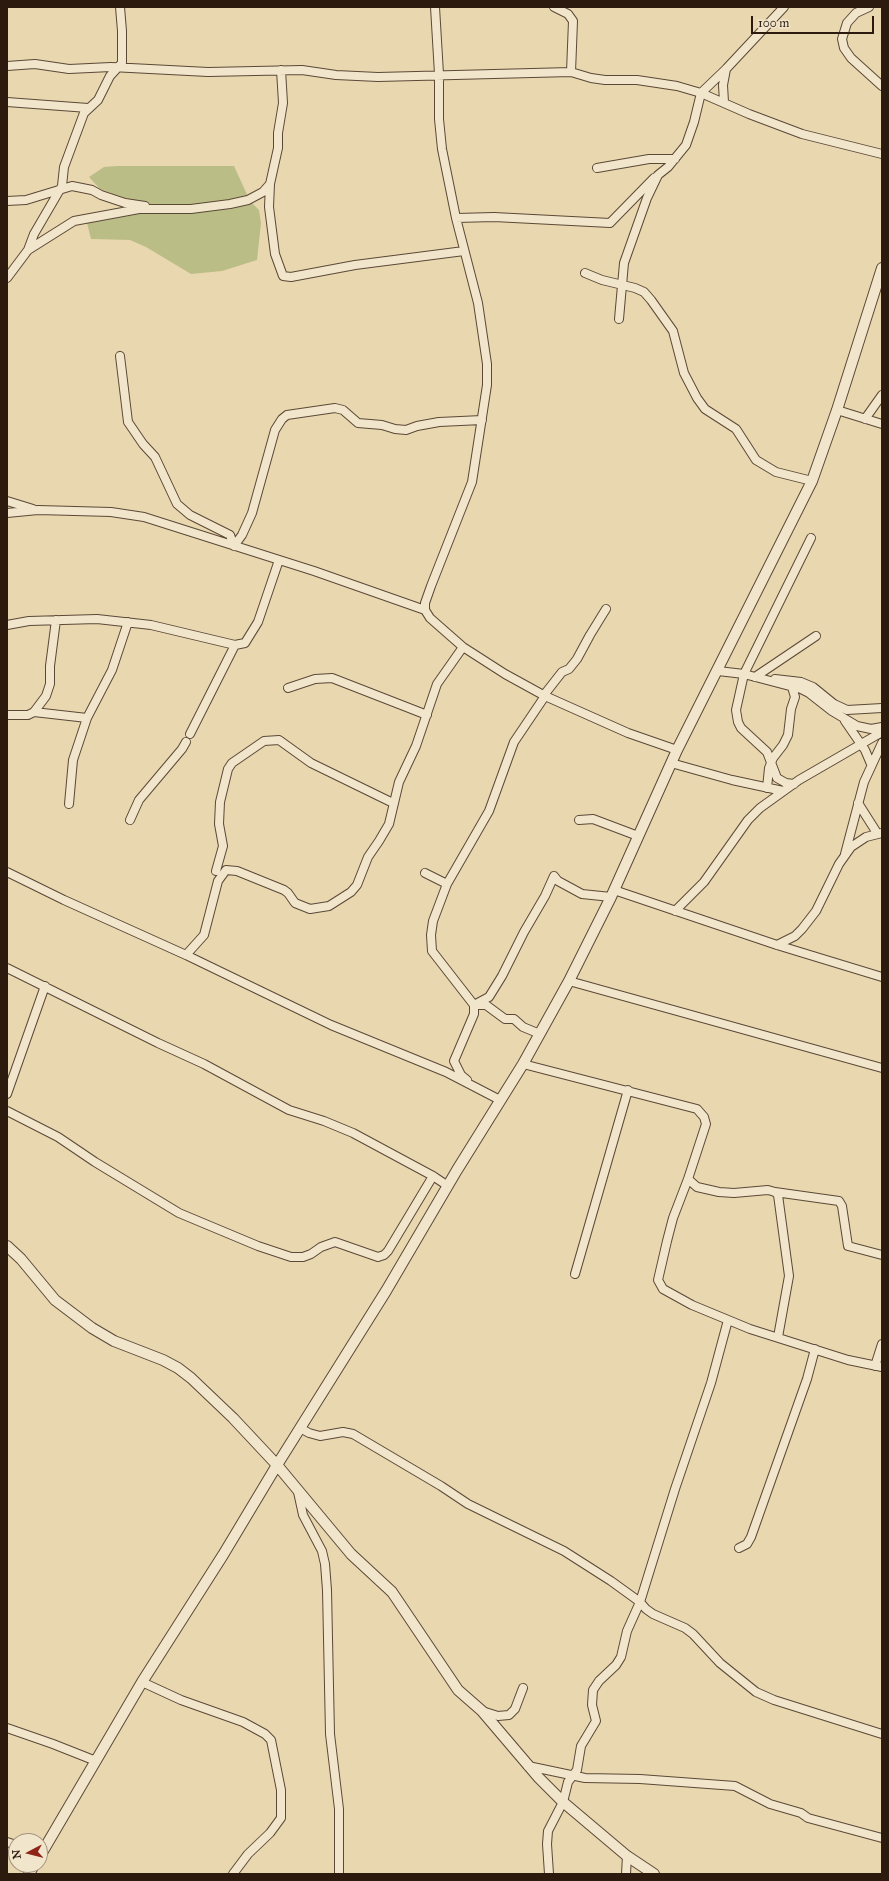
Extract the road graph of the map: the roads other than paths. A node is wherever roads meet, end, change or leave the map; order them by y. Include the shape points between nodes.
1 (120, 7) edge
2 (435, 7) edge
3 (554, 7) edge
4 (784, 7) edge
5 (869, 7) edge
6 (7, 66) edge
7 (119, 67) junction
8 (726, 69) junction
9 (281, 70) junction
10 (571, 72) junction
11 (439, 74) junction
12 (882, 86) edge
13 (701, 93) junction
14 (7, 102) edge
15 (724, 102) junction
16 (88, 108) junction
17 (882, 154) edge
18 (675, 159) junction
19 (597, 168) dead end
20 (658, 175) junction
21 (270, 184) junction
22 (59, 189) junction
23 (7, 201) edge
24 (148, 208) junction
25 (456, 218) junction
26 (28, 250) junction
27 (464, 251) junction
28 (882, 268) edge
29 (586, 273) dead end
30 (7, 278) edge
31 (622, 284) junction
32 (619, 319) dead end
33 (120, 356) dead end
34 (882, 395) edge
35 (837, 410) junction
36 (865, 419) junction
37 (482, 420) junction
38 (882, 424) edge
39 (812, 481) junction
40 (7, 501) edge
41 (38, 510) junction
42 (7, 513) edge
43 (811, 538) dead end
44 (234, 546) junction
45 (279, 560) junction
46 (606, 609) dead end
47 (425, 610) junction
48 (56, 620) junction
49 (128, 622) junction
50 (7, 625) edge
51 (816, 636) dead end
52 (235, 645) junction
53 (463, 647) junction
54 (718, 671) junction
55 (744, 674) junction
56 (758, 678) junction
57 (792, 686) junction
58 (288, 688) dead end
59 (545, 696) junction
60 (882, 708) edge
61 (34, 712) junction
62 (7, 715) edge
63 (427, 715) junction
64 (87, 718) junction
65 (844, 719) junction
66 (882, 728) edge
67 (882, 732) edge
68 (882, 743) edge
69 (862, 745) junction
70 (677, 750) junction
71 (771, 762) junction
72 (671, 763) junction
73 (871, 764) junction
74 (794, 784) junction
75 (767, 788) junction
76 (783, 791) junction
77 (393, 803) junction
78 (858, 803) junction
79 (69, 804) dead end
80 (130, 820) dead end
81 (578, 820) dead end
82 (880, 833) edge
83 (638, 836) junction
84 (845, 854) junction
85 (7, 872) edge
86 (216, 872) dead end
87 (425, 873) dead end
88 (447, 884) junction
89 (613, 893) junction
90 (674, 911) junction
91 (777, 945) junction
92 (186, 955) junction
93 (7, 968) edge
94 (882, 977) edge
95 (570, 981) junction
96 (45, 986) junction
97 (474, 1005) junction
98 (540, 1034) junction
99 (523, 1064) junction
100 (882, 1068) edge
101 (479, 1088) junction
102 (628, 1090) junction
103 (7, 1094) edge
104 (500, 1100) junction
105 (7, 1111) edge
106 (433, 1176) junction
107 (688, 1179) junction
108 (448, 1186) junction
109 (775, 1192) junction
110 (7, 1246) edge
111 (882, 1255) edge
112 (574, 1274) dead end
113 (728, 1320) junction
114 (778, 1337) junction
115 (882, 1344) edge
116 (815, 1350) junction
117 (879, 1366) edge
118 (300, 1428) junction
119 (276, 1466) junction
120 (298, 1492) junction
121 (739, 1548) dead end
122 (640, 1602) junction
123 (142, 1682) junction
124 (523, 1688) dead end
125 (482, 1711) junction
126 (7, 1728) edge
127 (882, 1734) edge
128 (96, 1762) junction
129 (528, 1766) junction
130 (572, 1776) junction
131 (563, 1802) junction
132 (882, 1838) edge
133 (48, 1842) edge
134 (626, 1856) junction
135 (233, 1874) edge
136 (339, 1874) edge
137 (549, 1874) edge
138 (626, 1874) edge
139 (654, 1874) edge

1 - 7 street via 122,63
2 - 11 street
3 - 10 street via 568,14 573,21
4 - 8 street
5 - 12 street via 856,13 847,23 842,39 844,48 851,58
6 - 7 street via 35,64 68,69
7 - 9 street via 208,72
7 - 16 street via 110,76 98,100
8 - 13 street
8 - 15 street via 723,84
9 - 11 street via 378,77
9 - 21 street via 283,103 278,148
10 - 11 street
10 - 13 street via 605,80 637,80 677,86
11 - 25 street via 439,119
13 - 15 street
13 - 18 street via 686,145
14 - 16 street
15 - 17 street via 802,134
16 - 22 street via 66,161
18 - 19 street via 649,159
18 - 20 street
20 - 25 street via 610,223 494,217
20 - 31 street via 646,198 624,263
21 - 24 street via 255,197 230,204 191,209
21 - 27 street via 269,207 275,254 283,276
22 - 23 street via 26,200
22 - 24 street via 82,187 125,204 138,204
22 - 26 street
24 - 26 street via 74,221
25 - 27 street
26 - 30 street
27 - 37 street via 478,302 487,364
28 - 35 street
29 - 31 street via 602,280
31 - 32 street
31 - 39 street via 644,292 673,331 684,373 705,408 736,429 756,460 776,472
33 - 44 street via 128,422 155,457 176,504 190,515 230,535
34 - 36 street
35 - 36 street
35 - 39 street
36 - 38 street
37 - 44 street via 439,422 406,430 358,423 343,410 335,408 287,416 275,430 252,513
37 - 47 street via 472,482 431,586
39 - 54 street
40 - 41 street
41 - 42 street
41 - 44 street via 128,514
43 - 55 street
44 - 45 street
45 - 47 street
45 - 52 street via 258,622 245,643
46 - 59 street via 577,659 569,669 562,672
47 - 53 street via 430,618
48 - 49 street via 97,619
48 - 50 street
48 - 61 street via 50,684 46,696
49 - 52 street
49 - 64 street via 112,670
51 - 56 street
52 - 80 street via 182,749 139,800
53 - 59 street
53 - 63 street via 437,684
54 - 55 street
54 - 70 street
55 - 56 street
55 - 71 street via 736,704 738,722 746,734 766,752
56 - 57 street
56 - 60 street via 801,682 847,710
57 - 65 street via 809,693
57 - 71 street via 795,694 788,735
58 - 63 street via 315,679 332,678
59 - 70 street via 628,733
59 - 88 street via 514,742 489,811
61 - 62 street via 24,716
61 - 64 street
63 - 77 street
64 - 79 street via 73,760
65 - 66 street via 865,729
65 - 69 street
67 - 69 street
68 - 73 street
69 - 73 street
69 - 74 street
70 - 72 street
71 - 74 street via 777,778
71 - 75 street
72 - 75 street
72 - 83 street
73 - 78 street
74 - 76 street
75 - 76 street
76 - 90 street via 748,820 704,882
77 - 86 street via 311,763 278,740 264,741 232,763 228,769 220,802 219,824 223,846
77 - 92 street via 391,819 385,833 368,856 361,878 351,892 329,906 310,909 298,905 284,890 237,871 226,870 218,881 204,935
78 - 82 street
78 - 84 street
81 - 83 street via 593,819
82 - 84 street via 866,837
83 - 89 street
84 - 91 street via 816,911 795,936
85 - 92 street
87 - 88 street
88 - 97 street via 433,921 432,951
89 - 90 street
89 - 95 street
89 - 97 street via 582,894 558,882 554,876 489,997
90 - 91 street
91 - 94 street
92 - 101 street via 331,1025
93 - 96 street
95 - 98 street
95 - 100 street
96 - 103 street
96 - 106 street via 204,1064 289,1110 353,1133
97 - 98 street via 486,1005 505,1019 514,1019 523,1027
97 - 101 street via 474,1014 454,1061 461,1076
98 - 99 street
99 - 102 street
99 - 104 street
101 - 104 street
102 - 107 street via 697,1109 704,1117 706,1124
102 - 112 street
104 - 108 street
105 - 106 street via 58,1137 179,1213 291,1257 304,1257 335,1242 378,1257 384,1254
106 - 108 street
107 - 109 street via 697,1187 719,1192
107 - 113 street via 673,1218 659,1282 665,1292
108 - 118 street
109 - 111 street via 839,1201 848,1246
109 - 114 street via 780,1200 789,1272
110 - 119 street via 21,1258 55,1300 87,1324 114,1341 143,1351 178,1368 191,1378 233,1418
113 - 114 street
113 - 122 street via 711,1383
114 - 116 street
115 - 117 street
116 - 117 street
116 - 121 street via 751,1537 747,1544
118 - 119 street
118 - 122 street via 320,1436 343,1432 353,1434 468,1504 564,1551
119 - 120 street
119 - 123 street
120 - 125 street via 351,1554 392,1592 411,1617 447,1676 458,1690
120 - 136 street via 303,1515 322,1550 325,1564 330,1734 339,1809
122 - 127 street via 653,1614 693,1634 716,1659 756,1692
122 - 130 street via 627,1631 621,1657 593,1690 591,1700 596,1721 582,1746 577,1770
123 - 128 street
123 - 135 street via 181,1700 243,1722 271,1740 281,1790 281,1818
124 - 125 street via 515,1709 509,1715 498,1716
125 - 129 street
126 - 128 street
128 - 133 street
129 - 130 street
129 - 131 street
130 - 131 street via 565,1790
130 - 132 street via 593,1779 670,1780 735,1786 770,1804 801,1813 808,1818
131 - 134 street
131 - 137 street via 548,1831
134 - 138 street
134 - 139 street

